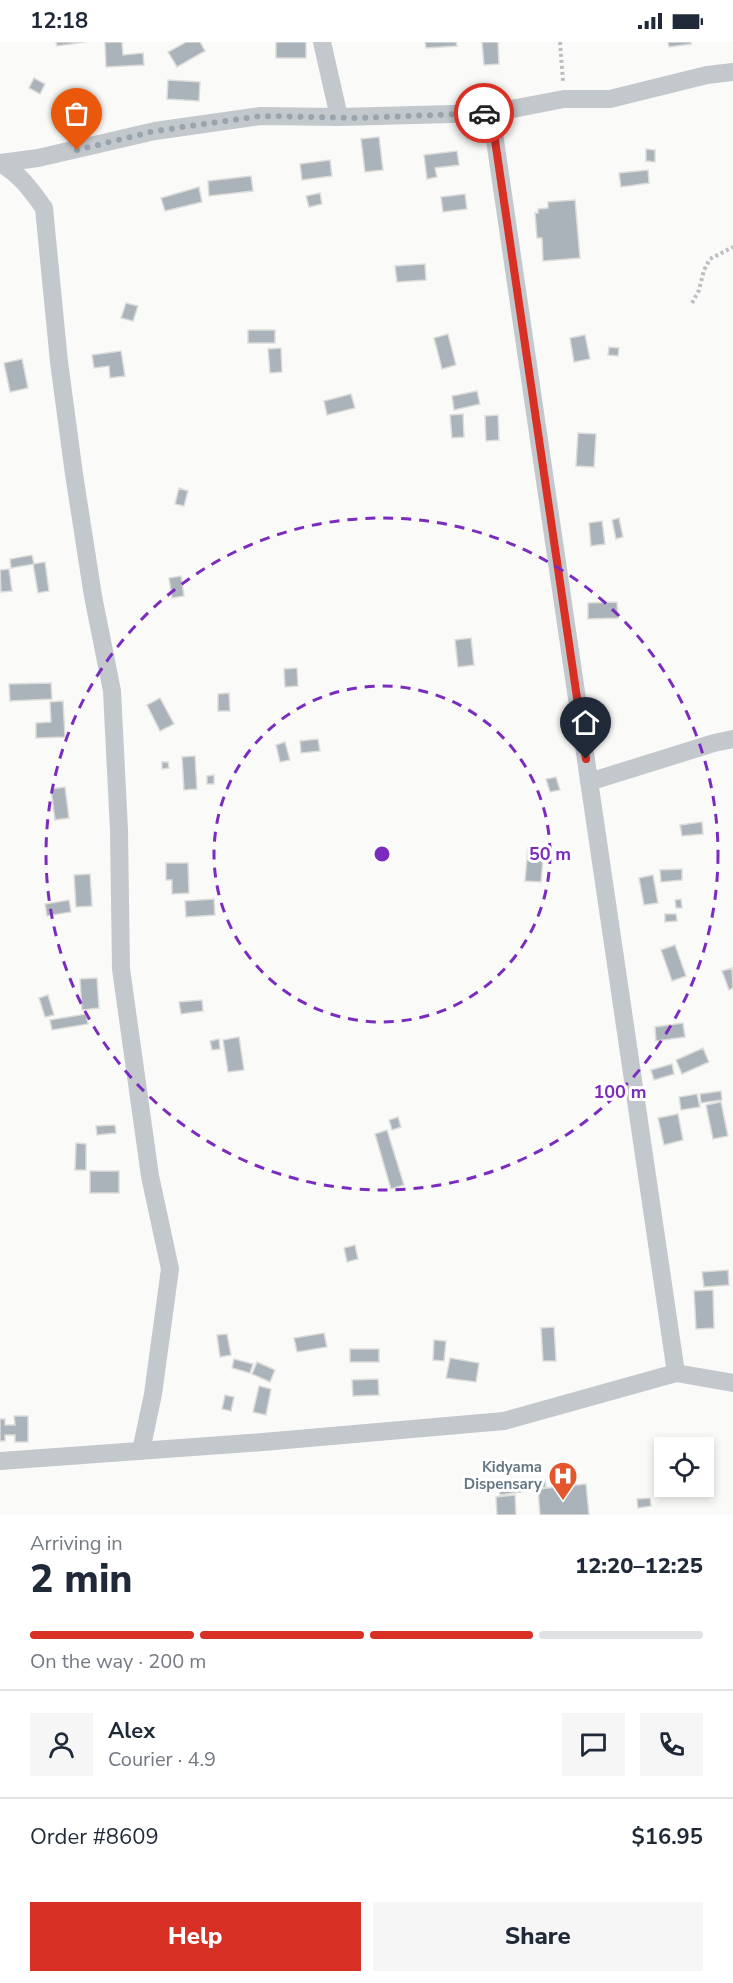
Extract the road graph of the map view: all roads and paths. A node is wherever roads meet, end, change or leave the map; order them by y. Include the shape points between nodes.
1 (322, 42) edge
2 (560, 42) edge
3 (733, 72) edge
4 (564, 99) junction
5 (491, 113) junction
6 (339, 117) junction
7 (733, 247) edge
8 (692, 303) dead end
9 (733, 739) edge
10 (590, 782) junction
11 (676, 1373) junction
12 (733, 1383) edge
13 (141, 1451) junction
14 (0, 1461) edge

1 - 6 street
2 - 4 path
3 - 4 street via 610,99
4 - 5 street
5 - 6 street
5 - 10 street
6 - 13 street via 261,116 155,131 0,163 15,171 44,208 72,463 112,691 121,969 150,1176 170,1269
7 - 8 path via 710,259
9 - 10 street
10 - 11 street
11 - 12 street
11 - 13 street via 504,1421
13 - 14 street

